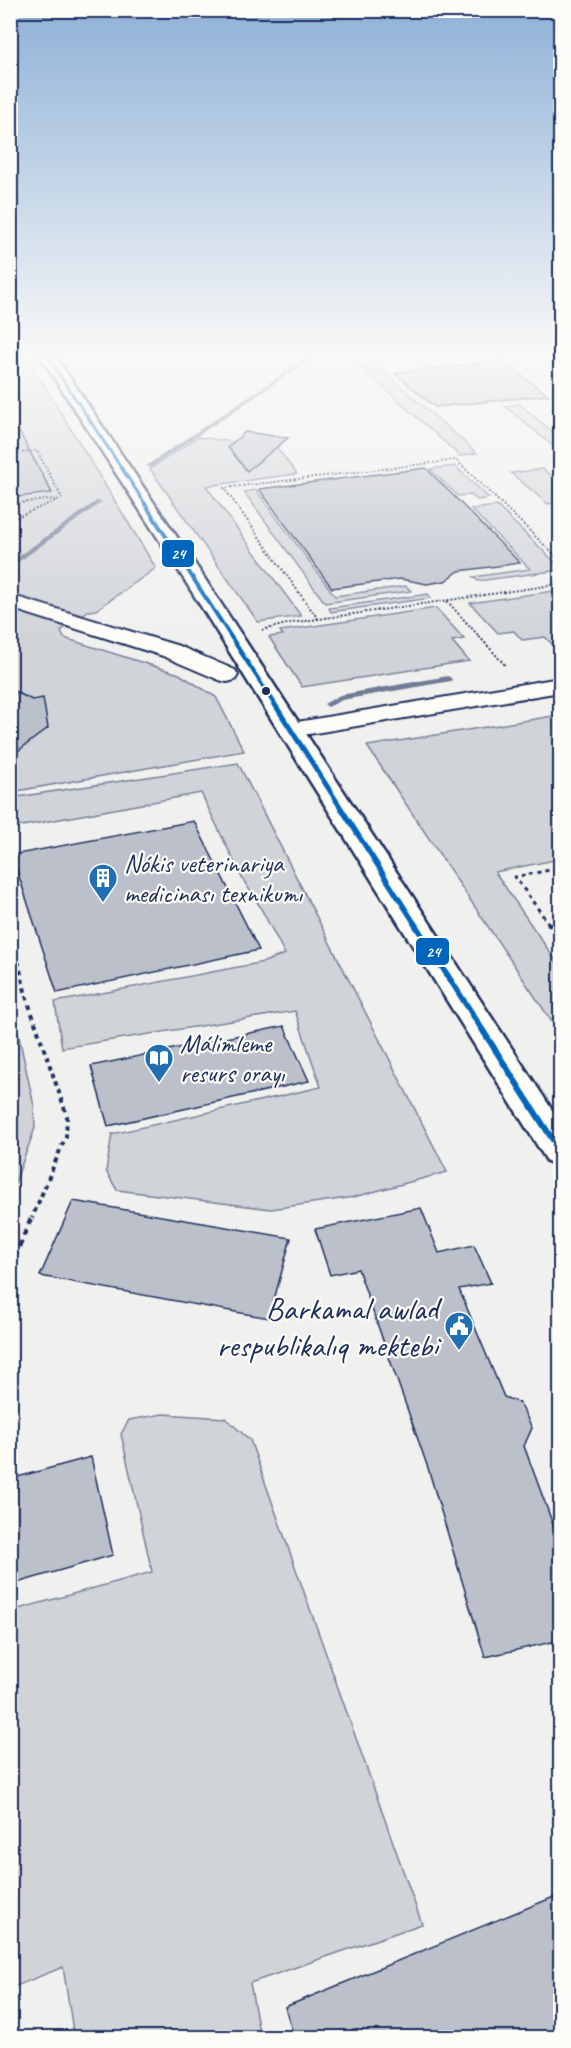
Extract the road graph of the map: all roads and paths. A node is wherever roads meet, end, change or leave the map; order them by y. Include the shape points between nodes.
1 (32, 452) edge
2 (37, 452) edge
3 (110, 452) edge
4 (10, 454) edge
5 (62, 498) junction
6 (10, 504) edge
7 (10, 520) edge
8 (561, 560) edge
9 (561, 584) edge
10 (447, 600) junction
11 (10, 601) edge
12 (318, 619) junction
13 (259, 630) dead end
14 (505, 664) dead end
15 (227, 675) dead end
16 (561, 685) edge
17 (291, 730) junction
18 (561, 868) edge
19 (10, 926) edge
20 (561, 940) edge
21 (561, 1151) edge
22 (10, 1269) edge

1 - 4 path
2 - 5 path
3 - 17 main road
5 - 6 path
5 - 7 path
8 - 12 path via 456,460 224,488
9 - 10 path
10 - 12 path
10 - 14 path
11 - 15 street via 171,651
12 - 13 path
16 - 17 street
17 - 21 main road
18 - 20 path via 515,877
19 - 22 path via 26,996 67,1116 66,1136

